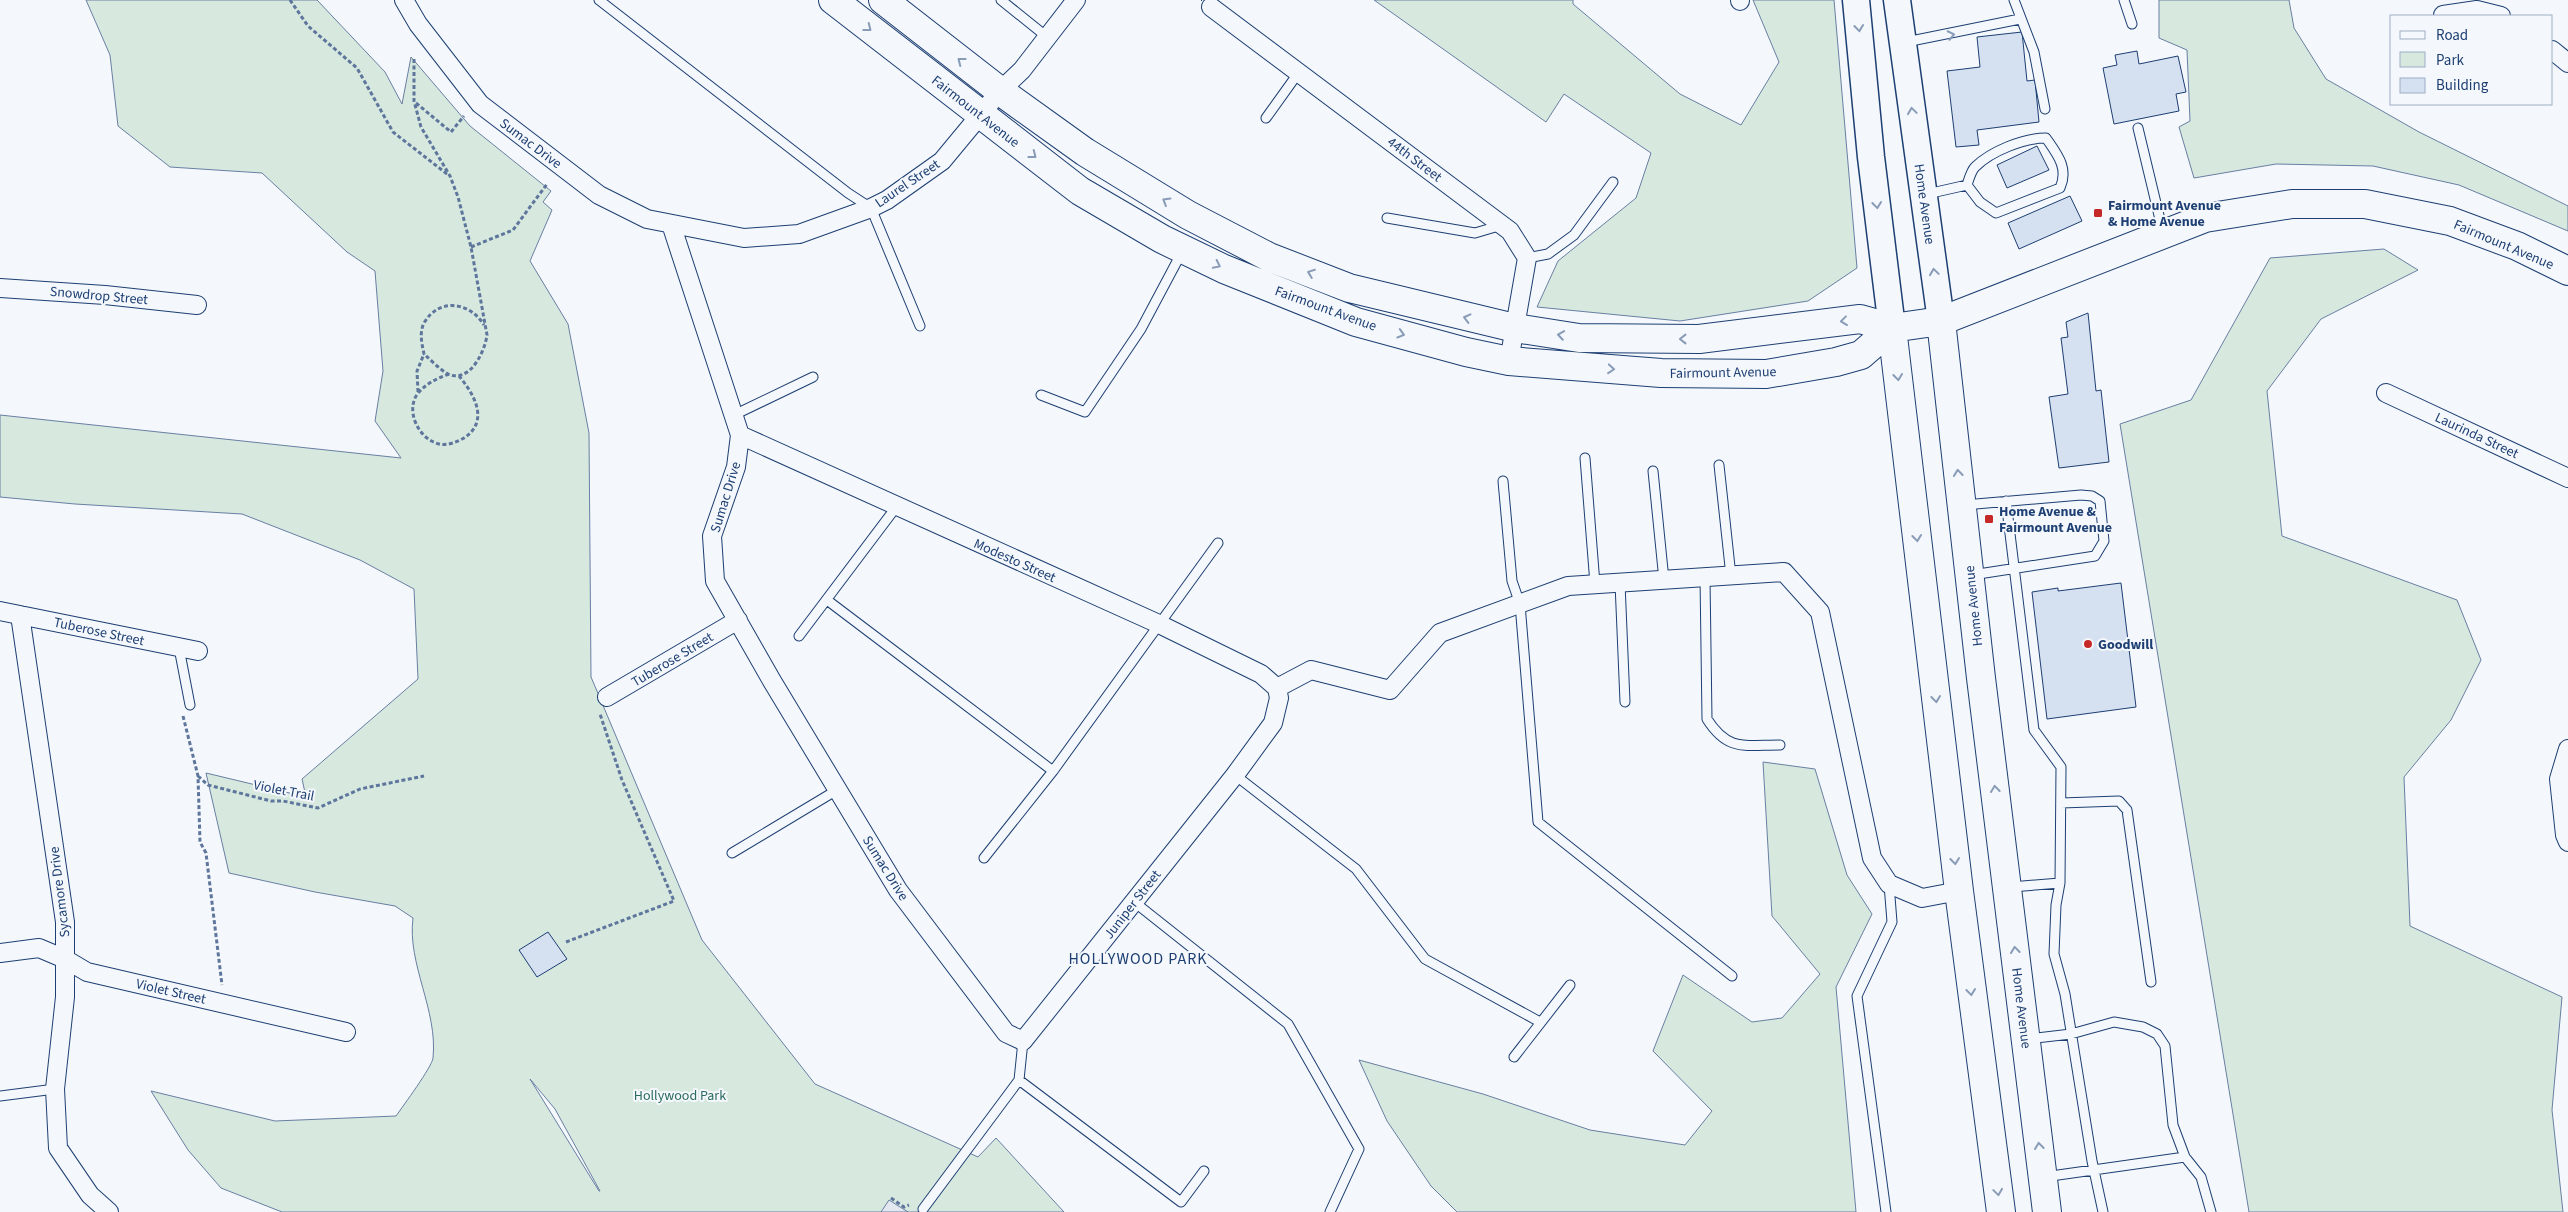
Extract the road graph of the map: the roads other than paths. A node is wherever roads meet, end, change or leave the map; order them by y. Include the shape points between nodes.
1 (404, 0) edge
2 (599, 0) edge
3 (833, 0) edge
4 (883, 0) edge
5 (1001, 0) edge
6 (1076, 0) edge
7 (1856, 0) edge
8 (1897, 0) edge
9 (2014, 0) edge
10 (2124, 0) edge
11 (1211, 7) dead end
12 (2443, 15) dead end
13 (2497, 15) edge
14 (2020, 20) junction
15 (2132, 24) dead end
16 (1047, 37) junction
17 (1903, 43) junction
18 (2553, 51) edge
19 (2568, 63) edge
20 (1299, 72) junction
21 (1000, 91) junction
22 (2045, 109) dead end
23 (980, 115) junction
24 (1266, 118) dead end
25 (2138, 128) dead end
26 (1613, 182) dead end
27 (1967, 185) junction
28 (1924, 195) junction
29 (871, 208) junction
30 (1387, 218) dead end
31 (671, 224) junction
32 (1502, 225) junction
33 (2163, 234) junction
34 (1183, 249) junction
35 (1527, 258) junction
36 (2568, 272) edge
37 (0, 288) edge
38 (197, 304) dead end
39 (1941, 321) junction
40 (920, 326) dead end
41 (1515, 328) junction
42 (1892, 328) junction
43 (1509, 360) junction
44 (814, 377) dead end
45 (2386, 393) dead end
46 (1041, 395) dead end
47 (734, 415) junction
48 (740, 435) junction
49 (1585, 458) dead end
50 (1719, 465) dead end
51 (1653, 472) dead end
52 (2568, 478) edge
53 (1503, 481) dead end
54 (2006, 501) junction
55 (1962, 505) junction
56 (897, 506) junction
57 (1218, 543) dead end
58 (2014, 569) junction
59 (1731, 576) junction
60 (1970, 576) junction
61 (1705, 578) junction
62 (1664, 580) junction
63 (1620, 583) junction
64 (1595, 584) junction
65 (827, 600) junction
66 (1520, 604) junction
67 (0, 611) edge
68 (20, 615) junction
69 (738, 620) junction
70 (1161, 625) junction
71 (799, 636) dead end
72 (178, 648) junction
73 (198, 652) dead end
74 (1278, 693) junction
75 (607, 697) road end
76 (1625, 702) dead end
77 (190, 705) road end
78 (1780, 745) dead end
79 (2568, 749) edge
80 (1053, 771) junction
81 (1235, 775) junction
82 (838, 790) junction
83 (2061, 803) junction
84 (2568, 842) edge
85 (732, 853) dead end
86 (984, 858) dead end
87 (2060, 883) junction
88 (1889, 884) junction
89 (2007, 888) junction
90 (1959, 891) junction
91 (1133, 901) junction
92 (0, 953) edge
93 (65, 959) junction
94 (1732, 976) dead end
95 (2151, 982) dead end
96 (1570, 985) dead end
97 (1540, 1022) junction
98 (346, 1032) dead end
99 (2072, 1034) junction
100 (2026, 1039) junction
101 (1023, 1041) junction
102 (1514, 1057) dead end
103 (1019, 1080) junction
104 (55, 1089) junction
105 (0, 1096) edge
106 (2185, 1157) junction
107 (1204, 1171) dead end
108 (2094, 1171) junction
109 (2042, 1177) junction
110 (923, 1209) dead end
111 (109, 1212) edge
112 (1330, 1212) edge
113 (1886, 1212) edge
114 (2001, 1212) edge
115 (2047, 1212) edge
116 (2102, 1212) edge
117 (2210, 1212) edge

1 - 31 street, Sumac Drive via 418,24 480,104 599,195 647,219
2 - 29 lane via 848,194
3 -> 23 main road, Fairmount Avenue
21 -> 4 main road, Fairmount Avenue
5 - 16 lane
6 - 16 street, Laurel Street
7 -> 42 main road
8 - 17 main road, Home Avenue
9 - 14 lane
10 - 15 lane
11 - 20 street, 44th Street
12 - 13 street via 2477,10
17 -> 14 lane
14 - 22 lane via 2034,52
16 - 21 street, Laurel Street via 1022,70
28 -> 17 main road, Home Avenue
18 - 19 street
20 - 24 lane
20 - 32 street, 44th Street
21 - 23 street, Laurel Street
41 -> 21 main road, Fairmount Avenue via 1349,288 1269,257 1188,215 1085,152
23 - 29 street, Laurel Street via 942,160
23 -> 34 main road, Fairmount Avenue via 1080,191
25 - 33 lane
26 - 35 lane via 1574,235 1548,254
27 - 27 lane via 1980,202 1996,213 2060,188 2065,178 2062,162 2046,138 2030,138 2004,149 1974,168
27 - 28 lane
39 -> 28 main road, Home Avenue
29 - 31 street, Laurel Street via 799,234 744,238
29 - 40 lane
30 - 32 lane via 1475,233
31 - 47 street, Sumac Drive
32 - 35 street, 44th Street via 1510,231
33 - 36 main road, Fairmount Avenue via 2205,218 2248,210 2292,204 2365,204 2450,221 2517,246
33 - 39 main road, Fairmount Avenue
34 -> 43 main road, Fairmount Avenue via 1356,322 1466,352
34 - 46 lane via 1141,329 1086,412
35 - 41 street
37 - 38 street, Snowdrop Street
39 - 42 main road, Fairmount Avenue
55 -> 39 main road, Home Avenue
42 -> 41 main road, Fairmount Avenue via 1860,319 1699,339 1579,338
41 - 43 street
43 -> 42 main road, Fairmount Avenue via 1661,374 1766,374 1836,362 1861,354
42 -> 90 main road
44 - 47 lane
45 - 52 street, Laurinda Street
47 - 48 street, Sumac Drive
48 - 56 street, Modesto Street
48 - 69 street, Sumac Drive via 736,467 712,536 715,581
49 - 64 lane
50 - 59 lane
51 - 62 lane
53 - 66 lane via 1512,581
54 - 55 lane
54 - 58 lane
54 - 58 lane via 2081,495 2100,501 2104,541 2095,556
55 - 60 main road, Home Avenue
56 - 65 lane
56 - 70 street, Modesto Street
57 - 70 lane
58 - 60 lane
58 - 83 lane via 2034,730 2061,767
59 - 61 street
59 - 88 street via 1784,572 1820,612 1872,858
89 -> 60 main road, Home Avenue
61 - 62 street
61 - 78 lane via 1707,719 1717,735 1735,745
62 - 63 street
63 - 64 street
63 - 76 lane
64 - 66 street via 1568,586
65 - 71 lane
65 - 80 lane
66 - 74 street via 1440,633 1390,690 1311,670
66 - 94 lane via 1538,822
67 - 68 street, Tuberose Street
68 - 72 street, Tuberose Street
68 - 93 street, Sycamore Drive via 65,922
69 - 75 street, Tuberose Street
69 - 82 street, Sumac Drive
70 - 74 street, Modesto Street via 1261,674
70 - 80 lane
72 - 73 street, Tuberose Street
72 - 77 lane
74 - 81 street, Juniper Street via 1273,723
79 - 84 street via 2559,779 2564,835
80 - 86 lane
81 - 91 street, Juniper Street
81 - 97 lane via 1356,869 1425,959
82 - 85 lane
82 - 101 street, Sumac Drive via 898,890 1006,1033
83 - 87 lane
83 - 95 lane via 2119,801 2127,810
87 - 89 lane
87 - 99 lane via 2054,921 2054,954 2066,994
88 - 90 street via 1922,898
88 - 113 lane via 1892,922 1857,996
100 -> 89 main road, Home Avenue
90 -> 114 main road
91 - 101 street, Juniper Street
91 - 112 lane via 1288,1024 1359,1149
92 - 93 street, Violet Street via 39,948
93 - 98 street, Violet Street via 87,972
93 - 104 street, Sycamore Drive via 65,997
96 - 97 lane
97 - 102 lane
99 - 100 lane
99 - 106 lane via 2114,1022 2143,1027 2157,1034 2165,1046 2173,1125
99 - 108 lane
109 -> 100 main road, Home Avenue
101 - 103 lane
103 - 107 lane via 1180,1202
103 - 110 lane
104 - 105 lane
104 - 111 street, Sycamore Drive via 58,1148 90,1195
106 - 108 lane
106 - 117 lane via 2201,1177
108 - 109 lane
108 - 116 lane
109 - 115 main road, Home Avenue

